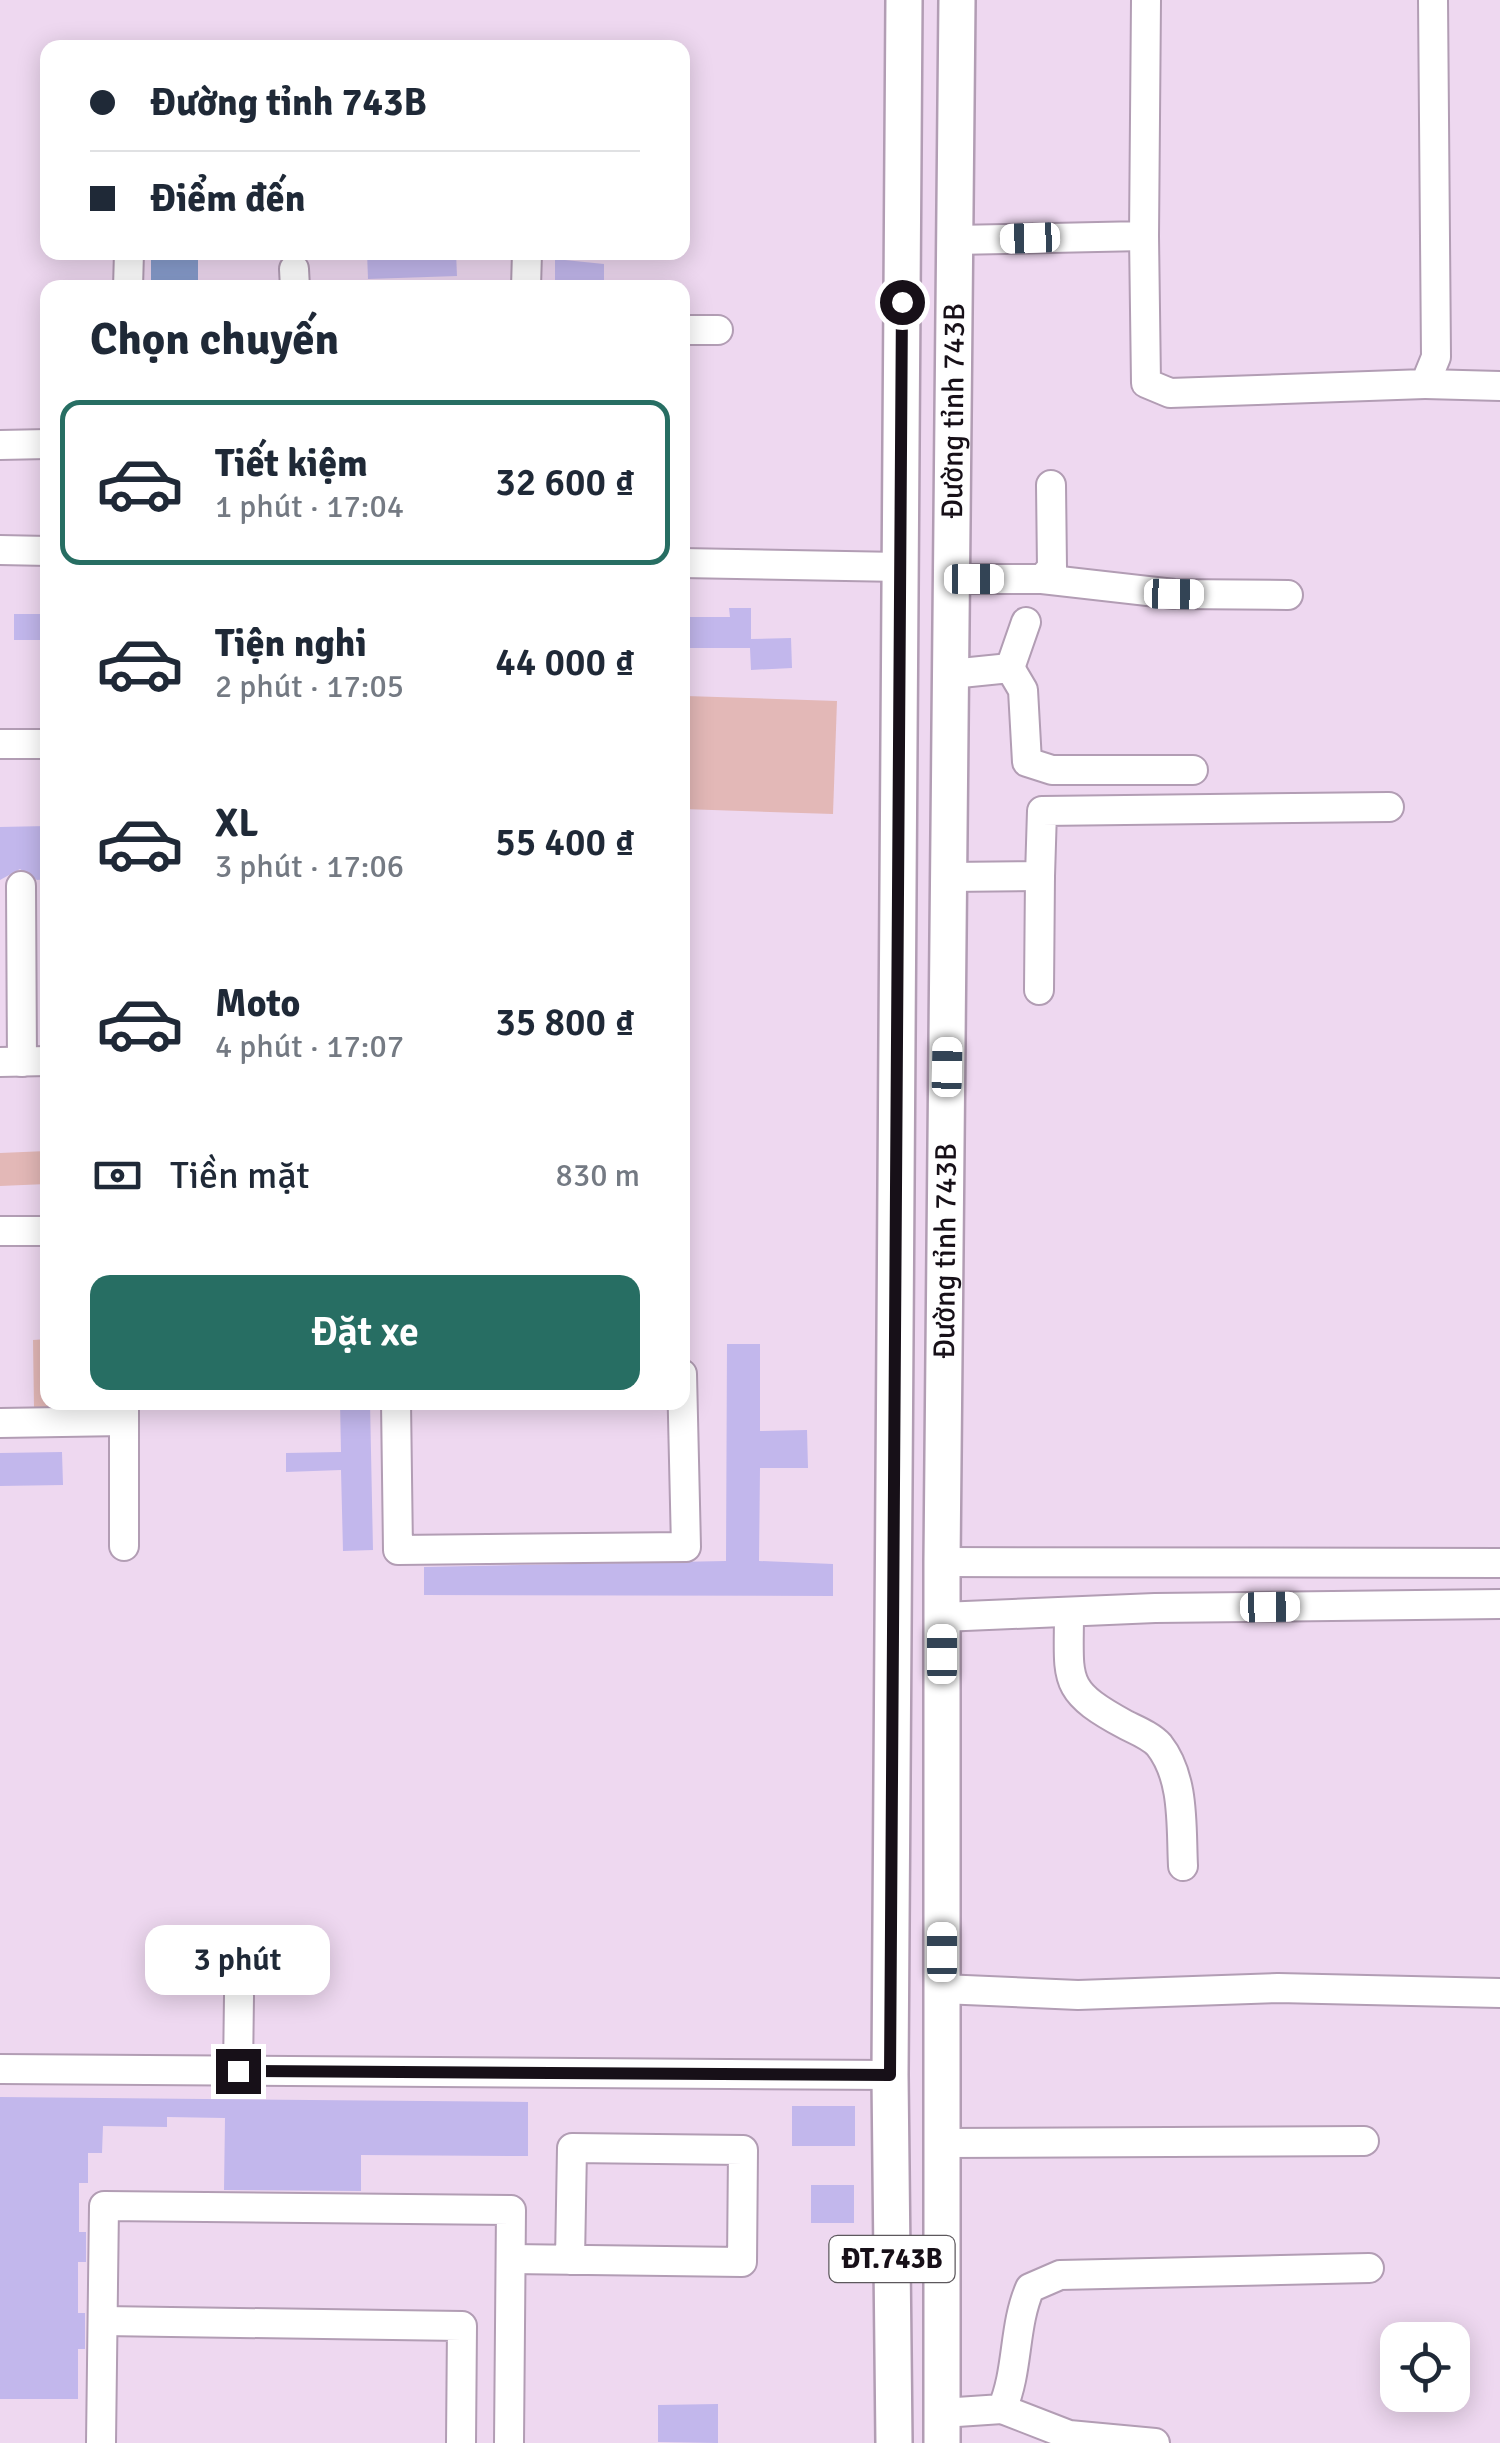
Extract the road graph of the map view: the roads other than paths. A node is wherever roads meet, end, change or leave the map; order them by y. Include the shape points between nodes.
1 (904, 0) edge
2 (956, 0) edge
3 (1146, 0) edge
4 (1433, 0) edge
5 (1144, 236) junction
6 (954, 240) junction
7 (690, 330) edge
8 (718, 330) dead end
9 (1425, 384) junction
10 (1500, 386) edge
11 (40, 444) edge
12 (0, 445) edge
13 (1051, 484) dead end
14 (0, 550) edge
15 (40, 551) edge
16 (690, 563) edge
17 (901, 567) junction
18 (951, 573) junction
19 (1042, 579) junction
20 (1288, 595) dead end
21 (1026, 622) dead end
22 (1010, 668) junction
23 (951, 674) junction
24 (0, 744) edge
25 (40, 744) edge
26 (1193, 770) dead end
27 (1389, 808) dead end
28 (1040, 876) junction
29 (949, 877) junction
30 (21, 886) dead end
31 (1038, 990) dead end
32 (23, 1062) edge
33 (0, 1231) edge
34 (40, 1231) edge
35 (396, 1410) edge
36 (683, 1410) edge
37 (124, 1412) edge
38 (0, 1423) edge
39 (124, 1546) dead end
40 (942, 1562) junction
41 (1500, 1564) edge
42 (1500, 1604) edge
43 (1069, 1612) junction
44 (942, 1617) junction
45 (1183, 1866) dead end
46 (942, 1989) junction
47 (1500, 1993) edge
48 (239, 1996) dead end
49 (0, 2069) edge
50 (238, 2071) junction
51 (890, 2075) junction
52 (1364, 2141) dead end
53 (941, 2142) junction
54 (511, 2259) junction
55 (570, 2260) junction
56 (1369, 2268) dead end
57 (102, 2320) junction
58 (1002, 2409) junction
59 (942, 2428) edge
60 (101, 2443) edge
61 (460, 2443) edge
62 (509, 2443) edge
63 (894, 2443) edge
64 (1155, 2443) edge

1 - 17 main road, Đường tỉnh 743B / ĐT.743B
2 - 6 main road, Đường tỉnh 743B / ĐT.743B
3 - 5 street
4 - 9 street via 1436,357
5 - 6 street
5 - 9 street via 1146,383 1170,393
6 - 18 main road, Đường tỉnh 743B / ĐT.743B
7 - 8 street
9 - 10 street
11 - 12 street
13 - 19 street via 1052,568
14 - 15 street
16 - 17 street
17 - 18 main road
17 - 51 main road, Đường tỉnh 743B / ĐT.743B
18 - 19 street
18 - 23 main road, Đường tỉnh 743B / ĐT.743B
19 - 20 street via 1174,594
21 - 22 street
22 - 23 street
22 - 26 street via 1022,690 1027,762 1052,770
23 - 29 main road, Đường tỉnh 743B / ĐT.743B
24 - 25 street
27 - 28 street via 1042,811
28 - 29 street
28 - 31 street
29 - 40 main road, Đường tỉnh 743B / ĐT.743B
30 - 32 street
33 - 34 street
35 - 36 street via 398,1550 686,1547
37 - 38 street
37 - 39 street
40 - 41 street
40 - 44 main road, Đường tỉnh 743B / ĐT.743B
42 - 43 street
43 - 44 street
43 - 45 street via 1074,1689 1091,1707 1157,1742 1172,1767
44 - 46 main road, Đường tỉnh 743B / ĐT.743B
46 - 47 street via 1078,1995 1278,1988
46 - 53 main road, Đường tỉnh 743B / ĐT.743B
48 - 50 street
49 - 50 street
50 - 51 street
51 - 63 main road, Đường tỉnh 743B / ĐT.743B
52 - 53 street
53 - 59 main road, Đường tỉnh 743B / ĐT.743B
54 - 55 street
54 - 57 street via 512,2210 104,2206
54 - 62 street
55 - 55 street via 742,2262 743,2150 572,2148
56 - 58 street via 1060,2274 1030,2288 1021,2309 1013,2384
57 - 60 street
57 - 61 street via 462,2326
58 - 59 street
58 - 64 street via 1068,2434

